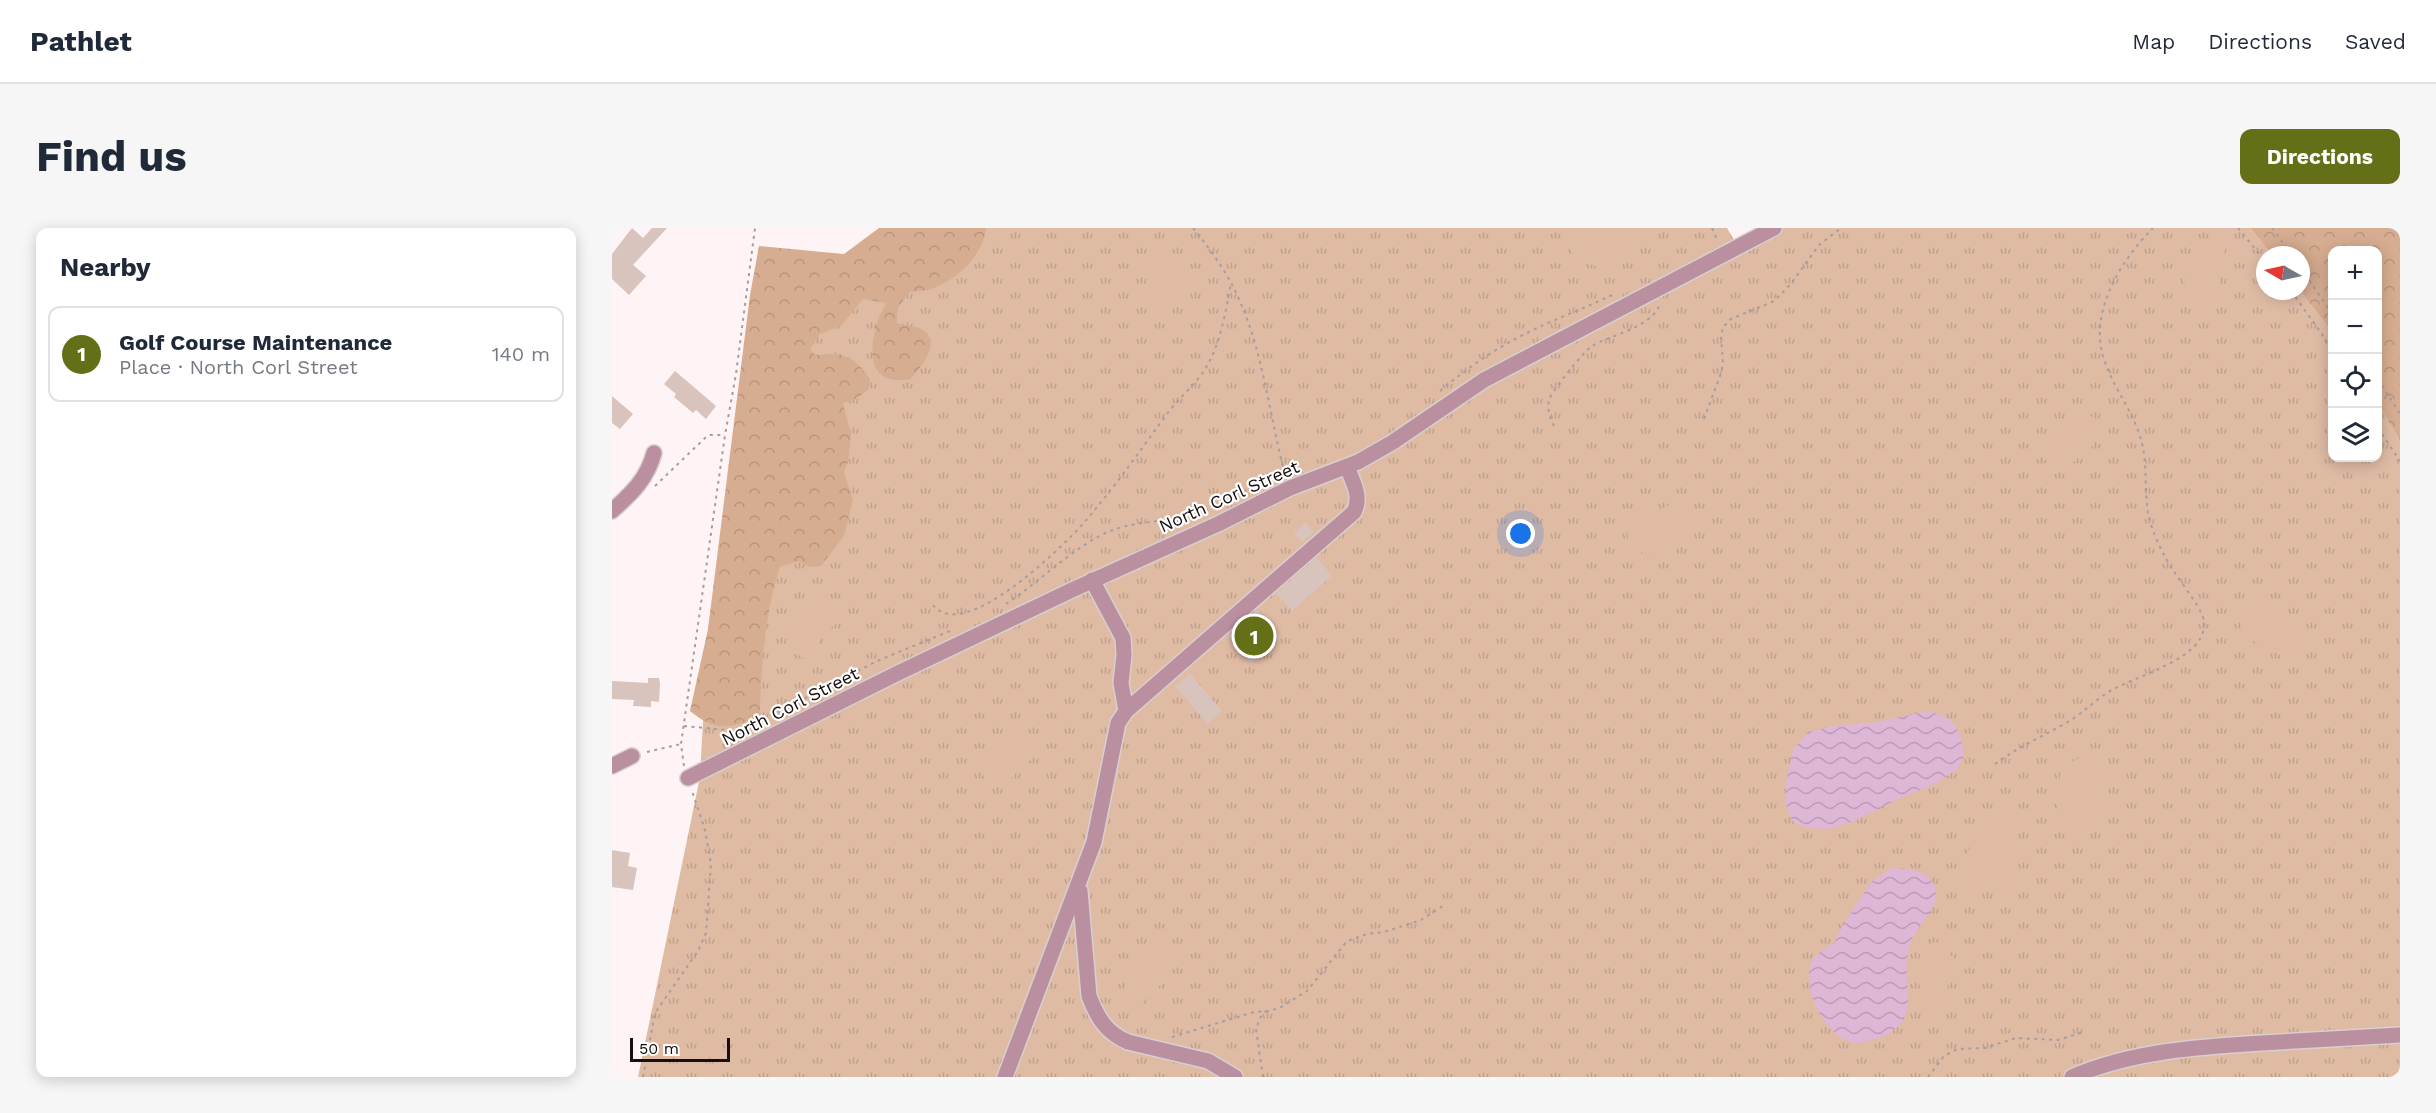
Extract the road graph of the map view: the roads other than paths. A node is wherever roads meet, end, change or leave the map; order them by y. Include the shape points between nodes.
1 (1774, 228) edge
2 (654, 453) dead end
3 (1347, 467) junction
4 (612, 511) edge
5 (1092, 580) junction
6 (1126, 711) junction
7 (632, 756) road end
8 (612, 766) edge
9 (688, 778) road end
10 (1079, 885) junction
11 (2400, 1035) edge
12 (1005, 1077) edge
13 (1235, 1077) edge
14 (2072, 1077) edge

1 - 3 street, North Corl Street via 1484,380 1393,442
2 - 4 street via 645,477
3 - 5 street, North Corl Street via 1288,482 1218,524
3 - 6 street via 1358,497 1358,505 1348,520
5 - 6 street via 1123,638 1121,683
5 - 9 street, North Corl Street
6 - 10 street via 1118,723 1094,842
7 - 8 street
10 - 12 street
10 - 13 street via 1087,981 1095,1010 1108,1030 1139,1045 1208,1061
11 - 14 street via 2180,1049 2118,1061

